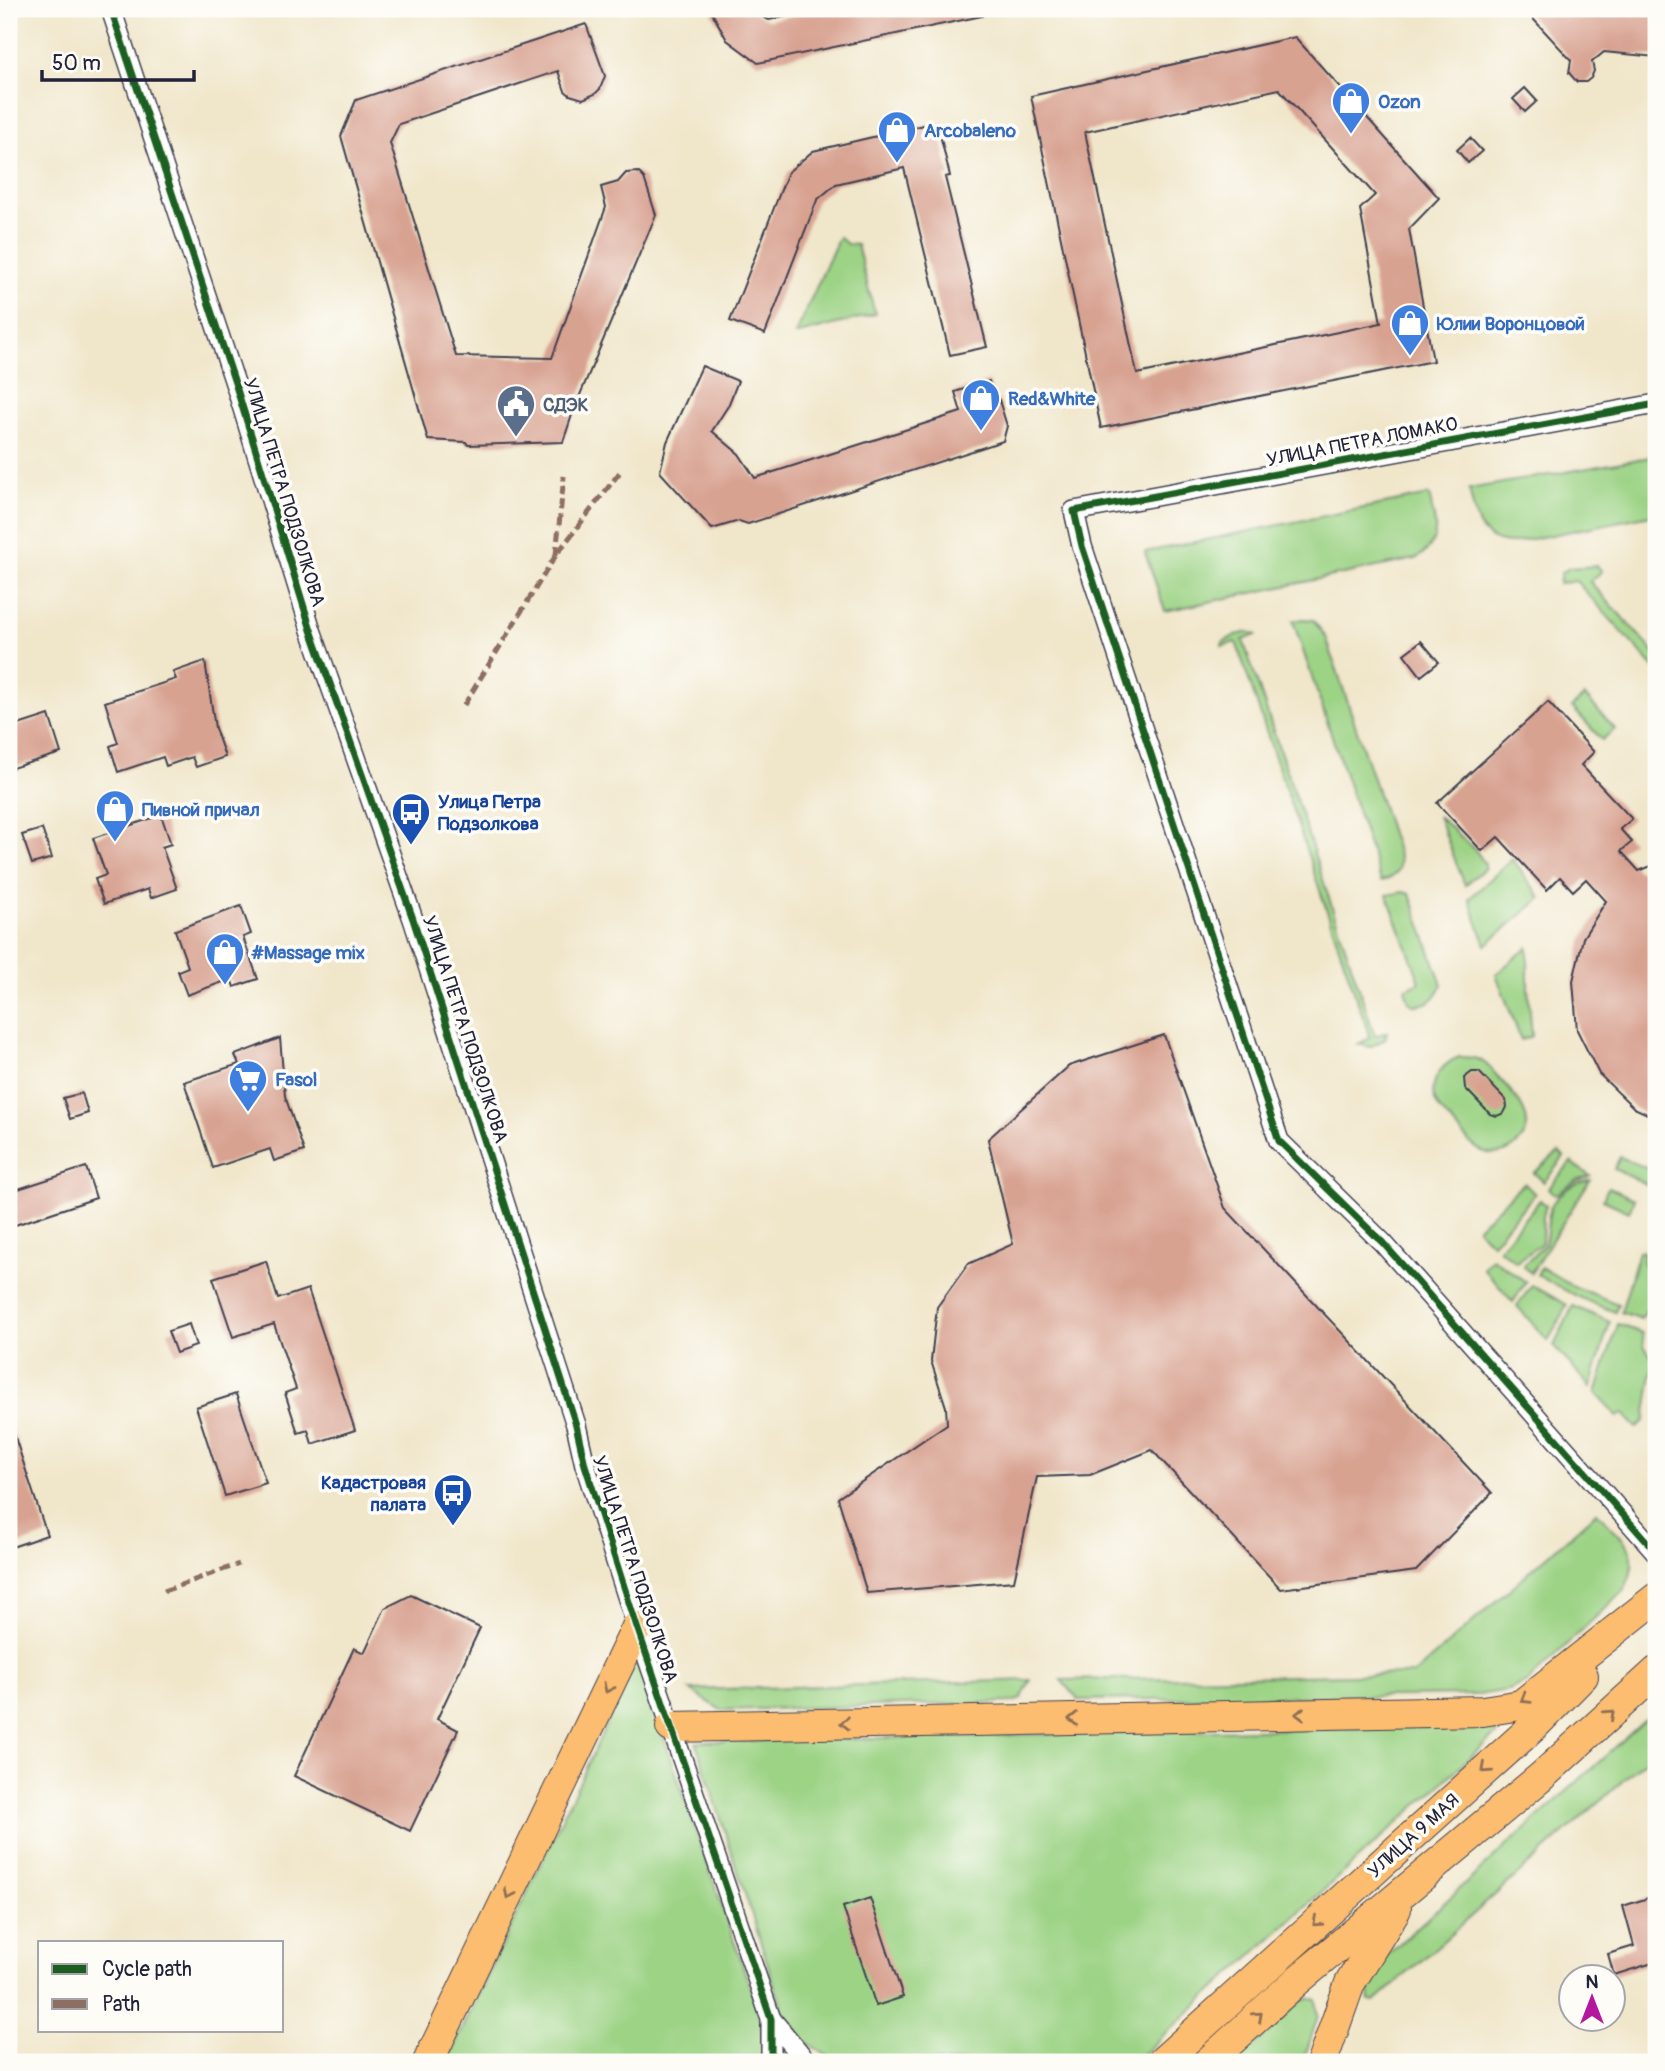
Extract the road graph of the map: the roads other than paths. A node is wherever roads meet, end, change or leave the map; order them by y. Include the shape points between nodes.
1 (111, 9) edge
2 (1656, 404) edge
3 (1656, 1552) edge
4 (1656, 1599) edge
5 (637, 1627) junction
6 (1656, 1672) edge
7 (671, 1727) junction
8 (1410, 1887) junction
9 (771, 2020) junction
10 (428, 2062) edge
11 (771, 2062) edge
12 (807, 2062) edge
13 (1161, 2062) edge
14 (1208, 2062) edge
15 (1322, 2062) edge

1 - 5 street, УЛИЦА ПЕТРА ПОДЗОЛКОВА via 232,373 311,630 384,832 484,1135
2 - 3 street, УЛИЦА ПЕТРА ЛОМАКО via 1074,511 1279,1141 1383,1243
4 -> 7 main road via 1521,1705 1483,1711
4 -> 13 main road, УЛИЦА 9 МАЯ via 1533,1727
5 - 7 street, УЛИЦА ПЕТРА ПОДЗОЛКОВА
5 -> 10 main road
8 -> 6 main road, УЛИЦА 9 МАЯ
7 - 9 street, УЛИЦА ПЕТРА ПОДЗОЛКОВА
14 -> 8 main road, УЛИЦА 9 МАЯ
8 - 15 main road via 1350,1983
9 - 11 street, УЛИЦА ПЕТРА ПОДЗОЛКОВА
9 - 12 street, УЛИЦА ПЕТРА ПОДЗОЛКОВА

